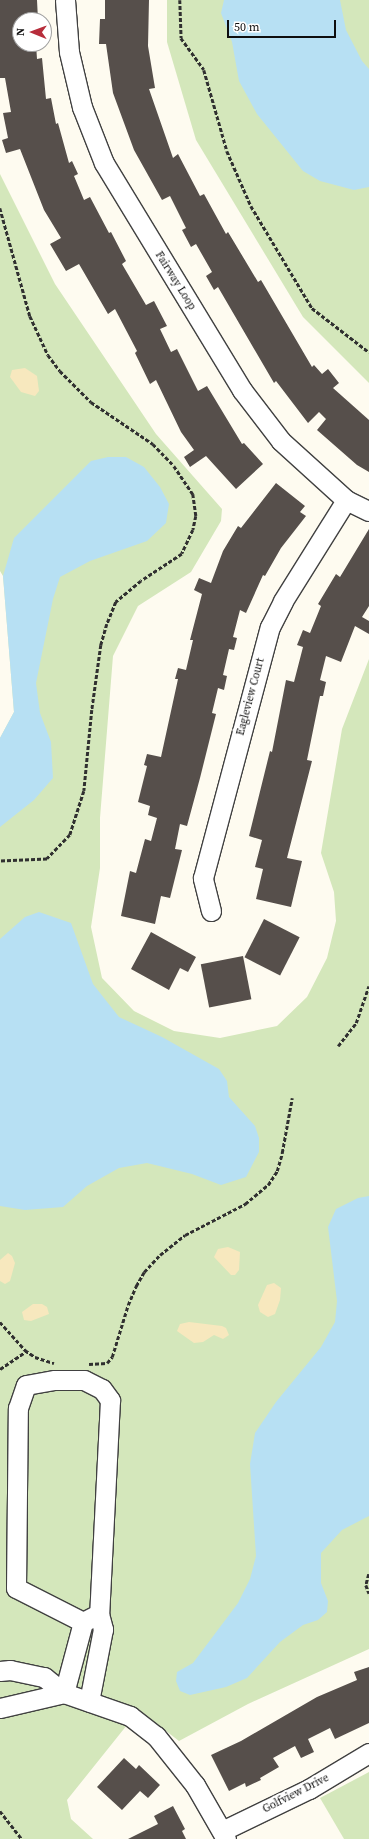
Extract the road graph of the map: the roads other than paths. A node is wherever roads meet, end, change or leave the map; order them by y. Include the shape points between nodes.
1 (65, 0) edge
2 (346, 500) junction
3 (369, 511) edge
4 (211, 911) dead end
5 (91, 1618) junction
6 (0, 1671) edge
7 (64, 1693) junction
8 (89, 1702) junction
9 (0, 1708) edge
10 (369, 1753) edge
11 (224, 1835) edge

1 - 2 street, Fairway Loop via 69,52 82,107 104,163 242,390 281,441
2 - 3 street, Fairway Loop
2 - 4 street, Eagleview Court via 283,601 270,627 203,878
5 - 5 street via 110,1400 102,1389 84,1380 55,1380 26,1385 18,1408 16,1588
5 - 7 street
5 - 8 street via 103,1629
6 - 7 street via 10,1670 44,1677
7 - 8 street
7 - 9 street
8 - 11 street via 130,1716 156,1736 195,1785
10 - 11 street, Golfview Drive

